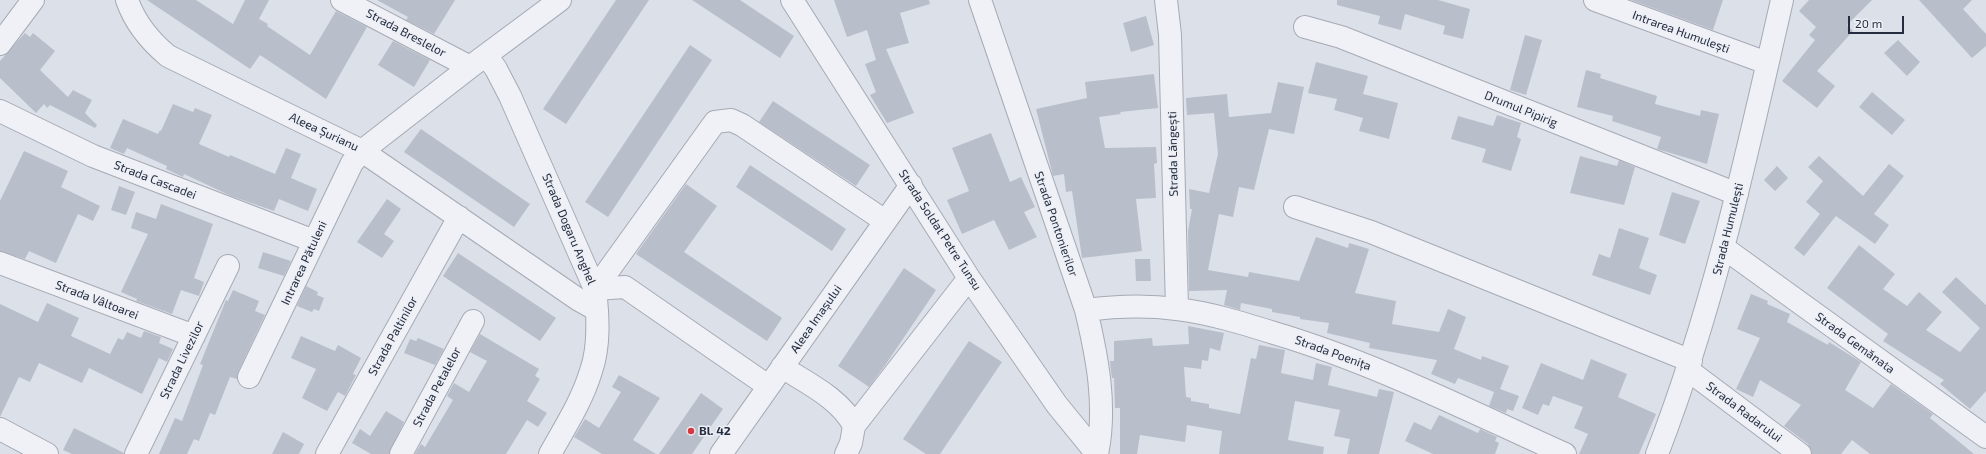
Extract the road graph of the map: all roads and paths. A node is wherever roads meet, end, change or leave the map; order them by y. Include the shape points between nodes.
1 (33, 0) edge
2 (127, 0) edge
3 (342, 0) edge
4 (560, 0) edge
5 (792, 0) edge
6 (980, 0) edge
7 (1166, 0) edge
8 (1595, 0) edge
9 (1782, 0) edge
10 (1305, 27) dead end
11 (0, 44) edge
12 (478, 61) junction
13 (1767, 63) junction
14 (0, 112) edge
15 (362, 151) junction
16 (911, 185) junction
17 (1737, 194) junction
18 (1294, 207) dead end
19 (459, 217) junction
20 (885, 221) junction
21 (314, 241) junction
22 (1724, 248) junction
23 (0, 263) edge
24 (228, 266) dead end
25 (969, 278) junction
26 (596, 299) junction
27 (1177, 309) junction
28 (1086, 310) junction
29 (473, 321) dead end
30 (194, 336) junction
31 (1690, 366) junction
32 (782, 367) junction
33 (249, 377) dead end
34 (768, 386) junction
35 (854, 426) junction
36 (0, 429) edge
37 (1986, 437) edge
38 (48, 454) edge
39 (136, 454) edge
40 (327, 454) edge
41 (401, 454) edge
42 (550, 454) edge
43 (721, 454) edge
44 (846, 454) edge
45 (1097, 454) edge
46 (1565, 454) edge
47 (1657, 454) edge
48 (1800, 454) edge

1 - 11 street
2 - 15 street, Aleea Șurianu via 139,26 168,56
3 - 12 street, Strada Breslelor
4 - 12 street, Aleea Șurianu
5 - 16 street, Strada Soldat Petre Tunsu
6 - 28 street, Strada Pontonierilor
7 - 27 street, Strada Lăngești via 1170,35
8 - 13 street, Intrarea Humulești
9 - 13 street, Strada Humulești
10 - 17 street, Drumul Pipirig via 1341,37
12 - 15 street, Aleea Șurianu
12 - 26 street, Strada Dogaru Anghel via 496,69 510,96
13 - 17 street, Strada Humulești
14 - 21 street, Strada Cascadei via 93,156
15 - 19 street
15 - 21 street, Intrarea Pătuleni via 352,163
16 - 20 street, Aleea Imașului
16 - 25 street, Strada Soldat Petre Tunsu
17 - 22 street, Strada Humulești
18 - 31 street, Strada Radarului via 1371,232
19 - 26 street via 579,300
19 - 40 street, Strada Paltinilor
20 - 26 street via 742,125 731,120 715,122
20 - 32 street, Aleea Imașului
21 - 33 street, Intrarea Pătuleni
22 - 31 street, Strada Humulești
22 - 37 street, Strada Gemănata
23 - 30 street, Strada Vâltoarei
24 - 30 street, Strada Livezilor
25 - 35 street
25 - 45 street, Strada Soldat Petre Tunsu via 1057,405
26 - 34 street via 625,287
26 - 42 street, Strada Dogaru Anghel via 596,344 592,370 578,404
27 - 28 street, Strada Poenița via 1123,306
27 - 46 street, Strada Poenița via 1246,324 1371,366
28 - 45 street, Strada Pontonierilor via 1101,400 1102,426
29 - 41 street, Strada Petalelor
30 - 39 street, Strada Livezilor
31 - 47 street, Strada Humulești
31 - 48 street, Strada Radarului
32 - 34 street, Aleea Imașului
32 - 35 street via 826,395 846,413
34 - 43 street, Aleea Imașului
35 - 44 street
36 - 38 street

